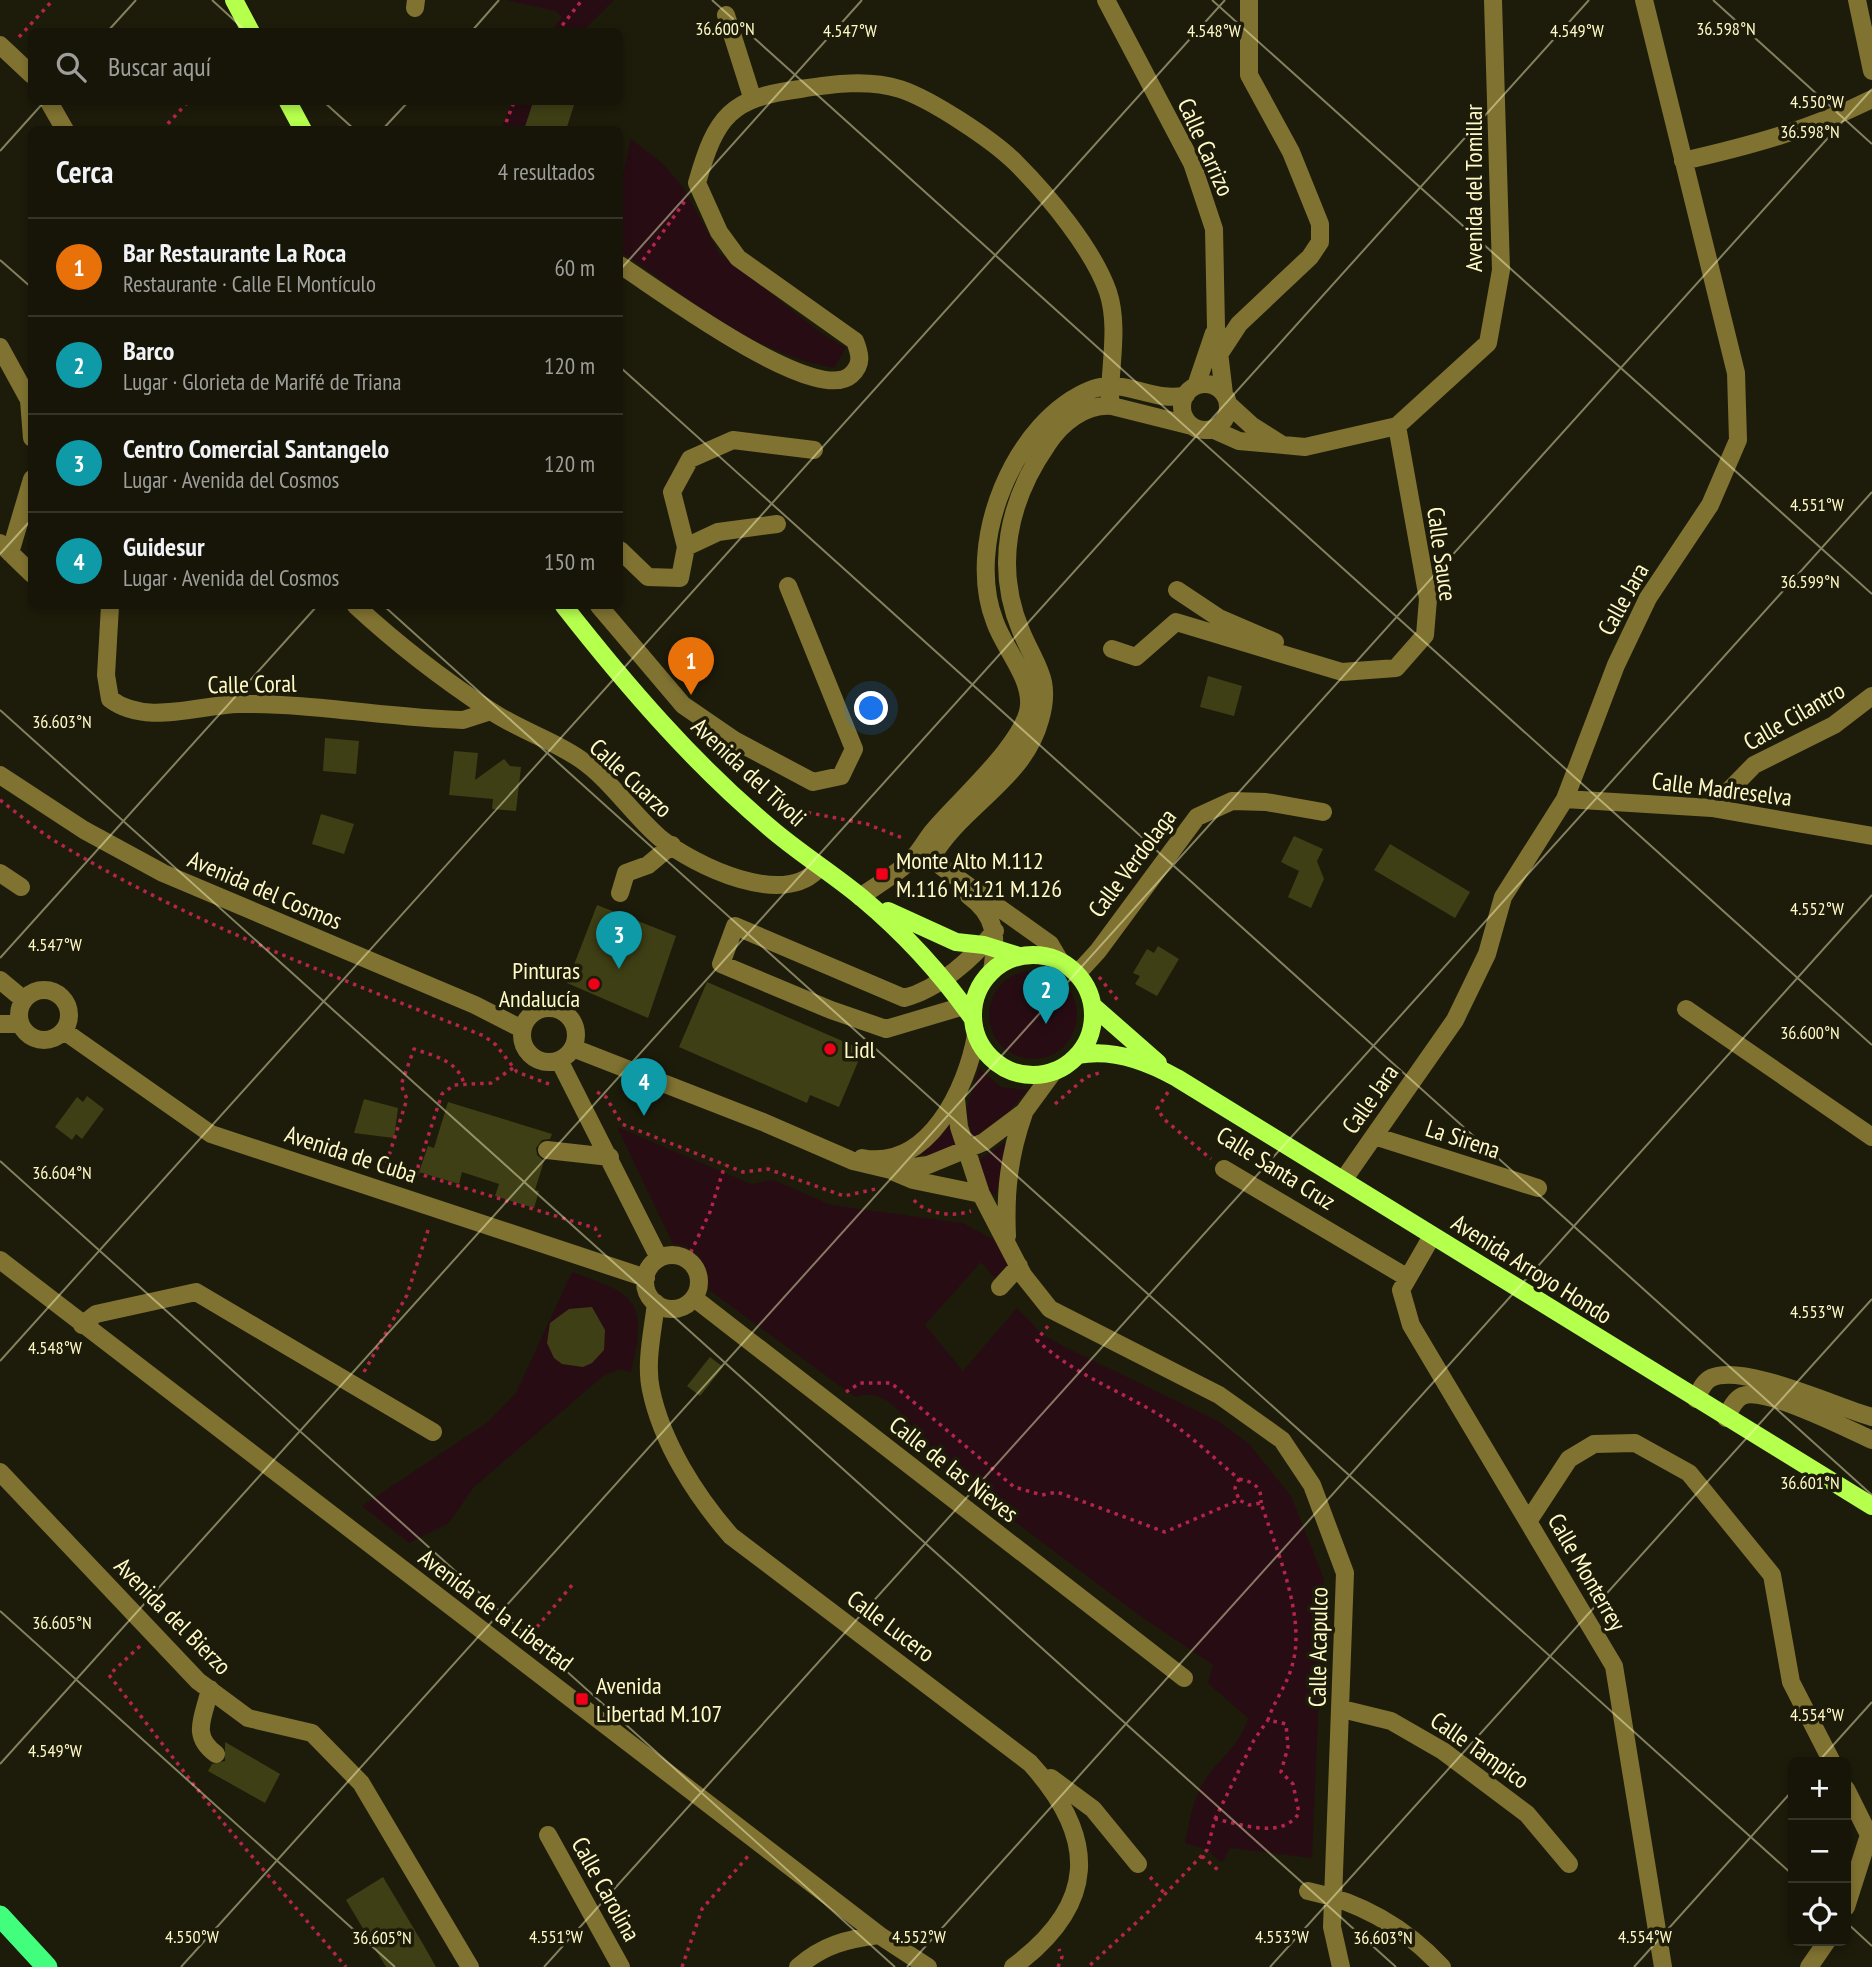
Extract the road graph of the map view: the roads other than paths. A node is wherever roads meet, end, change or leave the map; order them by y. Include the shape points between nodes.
1 (234, 0) edge
2 (1106, 0) edge
3 (1249, 0) edge
4 (1493, 0) edge
5 (1644, 0) edge
6 (1857, 0) edge
7 (726, 15) dead end
8 (249, 28) edge
9 (8, 42) edge
10 (28, 70) edge
11 (1872, 71) edge
12 (752, 97) junction
13 (1872, 99) edge
14 (52, 105) edge
15 (290, 105) edge
16 (63, 126) edge
17 (301, 126) edge
18 (1683, 161) junction
19 (626, 269) edge
20 (1215, 298) junction
21 (1254, 308) junction
22 (1216, 327) junction
23 (0, 347) edge
24 (1220, 353) junction
25 (1110, 386) junction
26 (1191, 390) junction
27 (28, 398) edge
28 (1226, 399) junction
29 (1112, 406) junction
30 (1192, 426) junction
31 (1396, 426) junction
32 (1212, 429) junction
33 (1282, 444) junction
34 (814, 450) dead end
35 (28, 489) edge
36 (776, 524) dead end
37 (686, 547) junction
38 (5, 548) edge
39 (623, 553) edge
40 (28, 570) edge
41 (788, 586) dead end
42 (1177, 590) dead end
43 (110, 609) edge
44 (359, 609) edge
45 (566, 609) edge
46 (602, 609) edge
47 (1112, 649) dead end
48 (1342, 672) junction
49 (1872, 696) edge
50 (491, 712) junction
51 (0, 775) edge
52 (1565, 799) junction
53 (1712, 808) junction
54 (1323, 812) dead end
55 (1872, 836) edge
56 (672, 845) junction
57 (915, 858) junction
58 (819, 868) junction
59 (0, 873) edge
60 (21, 887) dead end
61 (620, 893) dead end
62 (860, 897) junction
63 (992, 941) junction
64 (1019, 956) junction
65 (1060, 961) junction
66 (992, 971) junction
67 (1077, 974) junction
68 (944, 978) junction
69 (0, 980) edge
70 (24, 1000) junction
71 (1093, 1006) junction
72 (1686, 1009) dead end
73 (971, 1020) junction
74 (0, 1024) edge
75 (19, 1024) junction
76 (522, 1029) junction
77 (64, 1031) junction
78 (566, 1054) junction
79 (1078, 1055) junction
80 (1054, 1071) junction
81 (1172, 1075) junction
82 (956, 1099) junction
83 (1024, 1112) junction
84 (1374, 1136) junction
85 (1872, 1137) edge
86 (548, 1150) dead end
87 (833, 1151) junction
88 (967, 1151) junction
89 (610, 1157) junction
90 (1224, 1169) road end
91 (891, 1170) junction
92 (1344, 1178) junction
93 (1538, 1188) dead end
94 (977, 1202) junction
95 (1432, 1236) junction
96 (1007, 1240) junction
97 (659, 1258) junction
98 (0, 1260) edge
99 (1019, 1266) junction
100 (646, 1278) junction
101 (1408, 1278) junction
102 (1000, 1287) dead end
103 (694, 1298) junction
104 (656, 1303) junction
105 (82, 1325) junction
106 (1696, 1399) junction
107 (1872, 1417) edge
108 (1726, 1418) junction
109 (433, 1432) dead end
110 (1872, 1440) edge
111 (0, 1472) edge
112 (1872, 1506) edge
113 (1529, 1520) junction
114 (1184, 1678) dead end
115 (210, 1689) junction
116 (1342, 1709) junction
117 (216, 1754) dead end
118 (1829, 1757) edge
119 (1030, 1763) junction
120 (1851, 1799) edge
121 (548, 1835) dead end
122 (1870, 1835) edge
123 (1138, 1864) dead end
124 (1569, 1864) dead end
125 (1308, 1891) dead end
126 (1851, 1892) edge
127 (1334, 1896) junction
128 (0, 1916) edge
129 (879, 1935) junction
130 (1824, 1946) edge
131 (47, 1967) edge
132 (470, 1967) edge
133 (621, 1967) edge
134 (798, 1967) edge
135 (928, 1967) edge
136 (1013, 1967) edge
137 (1341, 1967) edge
138 (1442, 1967) edge
139 (1663, 1967) edge
140 (1809, 1967) edge

1 - 8 main road
2 - 20 street, Calle Carrizo via 1192,163 1214,229
3 - 21 street via 1249,75 1291,152 1320,224 1320,242 1310,257
4 - 31 street, Avenida del Tomillar via 1501,270 1488,343
5 - 18 street, Calle Jara
6 - 11 street
7 - 12 street
9 - 10 street
12 - 19 street via 717,128 698,183 719,232 738,258 855,341 859,366 850,377 836,381 808,377 719,332
12 - 25 street via 847,82 900,89 957,119 1015,162 1075,234 1108,293 1113,314
13 - 18 street via 1762,143
14 - 16 street
15 - 17 main road
18 - 52 street, Calle Jara via 1736,373 1738,440 1710,505 1648,598 1616,665
20 - 21 street via 1235,314
20 - 22 street, Calle Carrizo
21 - 24 street
22 - 24 street
22 - 26 street
23 - 27 street
24 - 28 street
25 - 26 street via 1166,398
25 - 29 street
25 - 57 street via 1096,387 1056,409 1031,434 1006,481 991,527 987,585 994,621 1028,690 1029,706 1009,748 933,831
26 - 28 street via 1215,386
26 - 30 street via 1184,415
28 - 32 street via 1226,417
28 - 33 street via 1251,425
29 - 30 street
29 - 65 street via 1095,407 1065,423 1039,455 1023,486 1006,550 1009,596 1045,680 1040,722 1020,761 934,852 933,861 1050,944
30 - 32 street
31 - 33 street, Avenida del Tomillar via 1323,445
31 - 48 street, Calle Sauce via 1428,599 1425,635 1396,668
32 - 33 street, Avenida del Tomillar via 1239,441
34 - 37 street via 733,440 690,459 672,492
35 - 38 street
36 - 37 street via 718,532
37 - 39 street via 680,578 668,580 648,577
38 - 40 street
41 - 46 street via 854,749 841,776 813,782 734,740 683,705
42 - 48 street, Calle Sauce via 1219,618
43 - 50 street, Calle Coral via 106,675 110,699 124,709 182,712 238,704 463,720
44 - 50 street, Calle Cuarzo
45 - 58 main road, Avenida del Tívoli via 623,681 691,755
47 - 48 street, Calle Sauce via 1136,657 1176,622
49 - 53 street, Calle Cilantro via 1833,725 1754,765
50 - 56 street, Calle Cuarzo via 581,759
51 - 76 street, Avenida del Cosmos via 84,830 163,873
52 - 53 street, Calle Madreselva
52 - 84 street, Calle Jara via 1503,897 1488,954 1455,1020
53 - 55 street, Calle Madreselva
54 - 67 street, Calle Verdolaga via 1232,801 1196,817
56 - 58 street, Calle Cuarzo via 744,880 771,886 804,881
56 - 61 street via 648,865 626,873
57 - 62 street
57 - 63 street via 985,909
58 - 62 main road, Avenida del Tívoli
59 - 60 street
62 - 63 main road, Avenida del Tívoli via 944,937
62 - 68 main road, Avenida del Tívoli
63 - 64 main road, Avenida del Tívoli
63 - 66 street
63 - 68 street
64 - 65 main road
64 - 66 main road
65 - 67 main road
66 - 73 main road via 974,1001
67 - 71 main road
68 - 73 main road, Avenida del Tívoli
68 - 73 street via 925,993 904,999 735,926 721,964 886,1029
69 - 70 street
70 - 75 street
70 - 77 street via 38,990 55,992 69,1009
71 - 79 main road via 1091,1032
71 - 81 main road, Avenida Arroyo Hondo
72 - 85 street
73 - 80 main road via 983,1049 1007,1070 1039,1075
73 - 82 street
74 - 75 street
75 - 77 street via 26,1033 43,1040
76 - 78 street via 523,1043 535,1058 544,1062
76 - 78 street via 535,1011 556,1008 575,1025 577,1036
77 - 100 street, Avenida de Cuba via 211,1134
78 - 87 street
78 - 89 street
79 - 80 main road
79 - 81 main road, Avenida Arroyo Hondo via 1097,1051 1133,1058
80 - 83 street
81 - 92 main road, Avenida Arroyo Hondo
82 - 87 street via 927,1136 899,1153 867,1159
82 - 88 street, Calle Acapulco
83 - 88 street
83 - 96 street via 1009,1162
84 - 92 street, Calle Jara
84 - 93 street, La Sirena
86 - 89 street
87 - 91 street via 869,1167
88 - 91 street via 928,1165
88 - 94 street, Calle Acapulco
89 - 97 street
90 - 101 street, Calle Santa Cruz
91 - 94 street
92 - 95 main road, Avenida Arroyo Hondo
94 - 96 street, Calle Acapulco
95 - 101 street, Calle Monterrey
95 - 106 main road, Avenida Arroyo Hondo
96 - 99 street, Calle Acapulco
97 - 100 street
97 - 103 street via 676,1255 697,1270
98 - 105 street, Avenida de la Libertad
99 - 102 street
99 - 116 street, Calle Acapulco via 1050,1309 1219,1395 1282,1440 1312,1485 1345,1573
100 - 104 street via 649,1296
101 - 113 street, Calle Monterrey via 1401,1290 1411,1325
103 - 104 street via 678,1308
103 - 114 street, Calle de las Nieves
104 - 119 street, Calle Lucero via 650,1388 661,1423 709,1510 732,1536
105 - 109 street via 96,1314 196,1292
105 - 129 street, Avenida de la Libertad
106 - 107 street via 1704,1383 1726,1374 1775,1383
106 - 108 main road, Avenida Arroyo Hondo
108 - 110 street via 1736,1399 1751,1393
108 - 112 main road, Avenida Arroyo Hondo
111 - 115 street, Avenida del Bierzo
113 - 118 street via 1569,1459 1594,1444 1635,1443 1689,1473 1772,1575 1791,1682
113 - 139 street, Calle Monterrey via 1614,1666
115 - 117 street via 199,1735 203,1745
115 - 132 street, Avenida del Bierzo via 248,1718 312,1733 341,1759 361,1783
116 - 124 street, Calle Tampico via 1391,1721 1443,1751 1527,1814
116 - 127 street, Calle Acapulco
119 - 123 street via 1093,1810
119 - 136 street, Calle Lucero via 1066,1808 1079,1860 1076,1889 1067,1912 1048,1940
120 - 122 street
121 - 133 street, Calle Carolina
122 - 126 street
125 - 127 street
127 - 137 street, Calle Acapulco via 1332,1927
127 - 138 street via 1359,1904 1423,1947
128 - 131 highway
129 - 134 street via 846,1939
129 - 135 street
130 - 140 street

